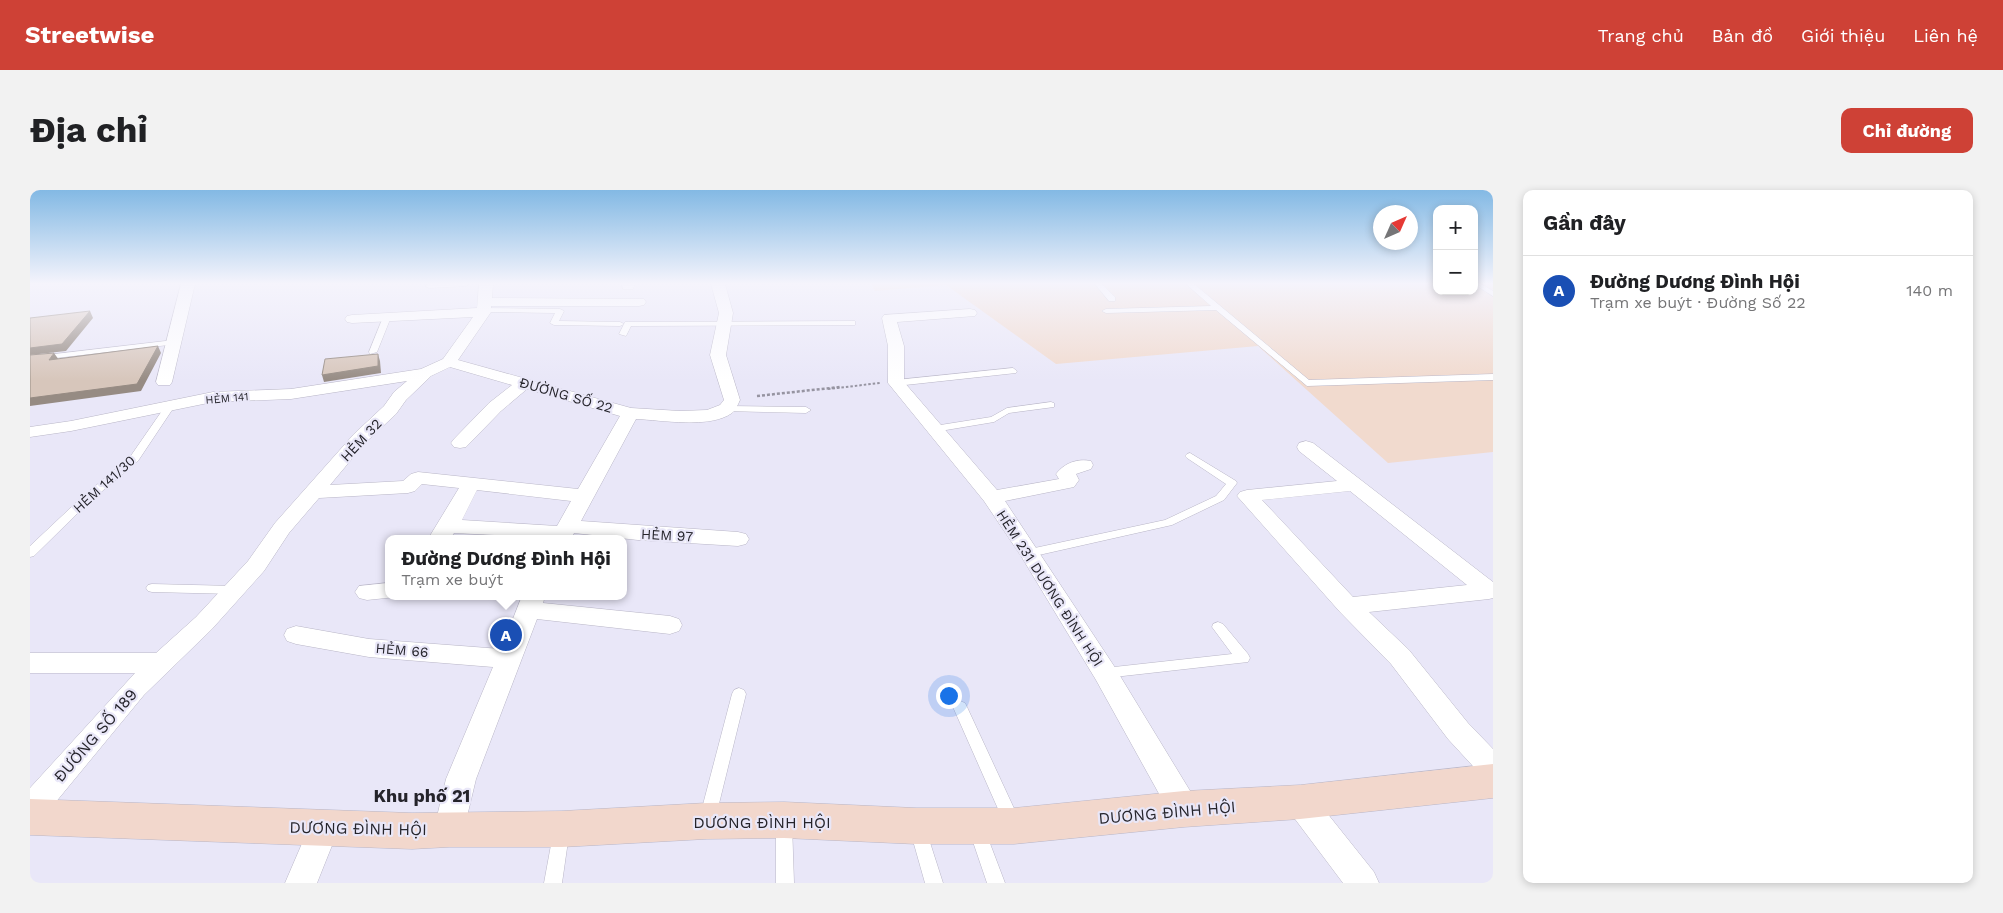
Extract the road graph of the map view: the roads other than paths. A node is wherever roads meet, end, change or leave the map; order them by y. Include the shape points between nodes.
1 (180, 316) edge
2 (389, 316) edge
3 (476, 316) edge
4 (557, 316) edge
5 (725, 316) edge
6 (917, 316) edge
7 (1227, 316) edge
8 (386, 317) junction
9 (352, 319) dead end
10 (852, 323) dead end
11 (620, 324) dead end
12 (723, 325) junction
13 (623, 334) dead end
14 (174, 342) junction
15 (373, 352) edge
16 (30, 358) edge
17 (449, 362) junction
18 (1013, 371) dead end
19 (425, 373) junction
20 (1493, 376) edge
21 (164, 382) dead end
22 (896, 382) junction
23 (524, 383) junction
24 (730, 404) junction
25 (1051, 405) dead end
26 (170, 407) junction
27 (806, 410) dead end
28 (630, 413) junction
29 (934, 429) junction
30 (30, 432) edge
31 (460, 442) dead end
32 (1306, 446) dead end
33 (1190, 456) dead end
34 (1084, 465) dead end
35 (471, 484) junction
36 (1354, 485) junction
37 (313, 492) junction
38 (584, 496) junction
39 (992, 497) junction
40 (282, 528) joint
41 (443, 532) edge
42 (563, 533) edge
43 (738, 539) dead end
44 (30, 553) edge
45 (1030, 553) junction
46 (152, 588) dead end
47 (234, 590) junction
48 (532, 603) edge
49 (1348, 606) junction
50 (670, 625) dead end
51 (1218, 627) dead end
52 (296, 635) dead end
53 (509, 659) junction
54 (30, 663) edge
55 (162, 663) junction
56 (1105, 673) junction
57 (739, 694) dead end
58 (960, 707) dead end
59 (1493, 768) edge
60 (1493, 781) edge
61 (1300, 802) junction
62 (1184, 809) junction
63 (30, 810) edge
64 (30, 817) edge
65 (784, 820) junction
66 (706, 821) junction
67 (916, 826) junction
68 (976, 826) junction
69 (1014, 826) junction
70 (324, 828) junction
71 (449, 829) junction
72 (562, 829) junction
73 (301, 883) edge
74 (553, 883) edge
75 (785, 883) edge
76 (934, 883) edge
77 (996, 883) edge
78 (1363, 883) edge

1 - 14 street
2 - 8 street
3 - 17 street
4 - 11 lane via 554,322
5 - 12 street
6 - 22 street via 890,318 896,346
7 - 20 lane via 1307,383
8 - 9 street
8 - 15 lane
10 - 12 lane
12 - 13 lane via 628,324
12 - 24 street via 718,355
14 - 16 lane
14 - 21 street
17 - 19 street, HẺM 32
17 - 23 street, ĐƯỜNG SỐ 22
18 - 22 lane
19 - 26 street, HẺM 141 via 291,394 213,397
19 - 37 street, HẺM 32 via 360,438
22 - 29 street, HẺM 231 DƯƠNG ĐÌNH HỘI
23 - 28 street, ĐƯỜNG SỐ 22
23 - 31 street
24 - 27 lane
24 - 28 street via 717,414 703,416
25 - 29 lane via 1008,411 994,420
26 - 30 street, HẺM 141
26 - 44 lane, HẺM 141/30 via 134,459
28 - 38 street, ĐƯỜNG SỐ 22
29 - 39 street, HẺM 231 DƯƠNG ĐÌNH HỘI
32 - 36 street
33 - 45 lane via 1232,483 1220,498 1168,523
34 - 39 street via 1069,470 1067,483
35 - 37 street via 418,478 408,487
35 - 38 street
35 - 41 street
36 - 49 street via 1247,496
36 - 49 street via 1489,592
37 - 40 street, HẺM 32
38 - 42 street, ĐƯỜNG SỐ 22
39 - 45 street, HẺM 231 DƯƠNG ĐÌNH HỘI
40 - 47 street, ĐƯỜNG SỐ 189 via 256,566
41 - 42 street, HẺM 97
42 - 43 street, HẺM 97
45 - 56 street, HẺM 231 DƯƠNG ĐÌNH HỘI
46 - 47 lane
47 - 55 street, ĐƯỜNG SỐ 189
48 - 50 street
48 - 53 street
49 - 59 street via 1400,657
51 - 56 lane via 1243,658
52 - 53 street, HẺM 66 via 369,648
53 - 71 street via 461,779
54 - 55 street
55 - 63 street, ĐƯỜNG SỐ 189 via 135,688
56 - 62 street, HẺM 231 DƯƠNG ĐÌNH HỘI
57 - 66 lane
58 - 69 lane
60 - 61 street, DƯƠNG ĐÌNH HỘI
61 - 62 street, DƯƠNG ĐÌNH HỘI
61 - 78 street
62 - 69 street, DƯƠNG ĐÌNH HỘI
64 - 70 street, DƯƠNG ĐÌNH HỘI
65 - 66 street, DƯƠNG ĐÌNH HỘI
65 - 67 street, DƯƠNG ĐÌNH HỘI
65 - 75 lane
66 - 72 street, DƯƠNG ĐÌNH HỘI
67 - 68 street, DƯƠNG ĐÌNH HỘI
67 - 76 lane
68 - 69 street, DƯƠNG ĐÌNH HỘI
68 - 77 lane
70 - 71 street, DƯƠNG ĐÌNH HỘI
70 - 73 street
71 - 72 street, DƯƠNG ĐÌNH HỘI
72 - 74 lane

